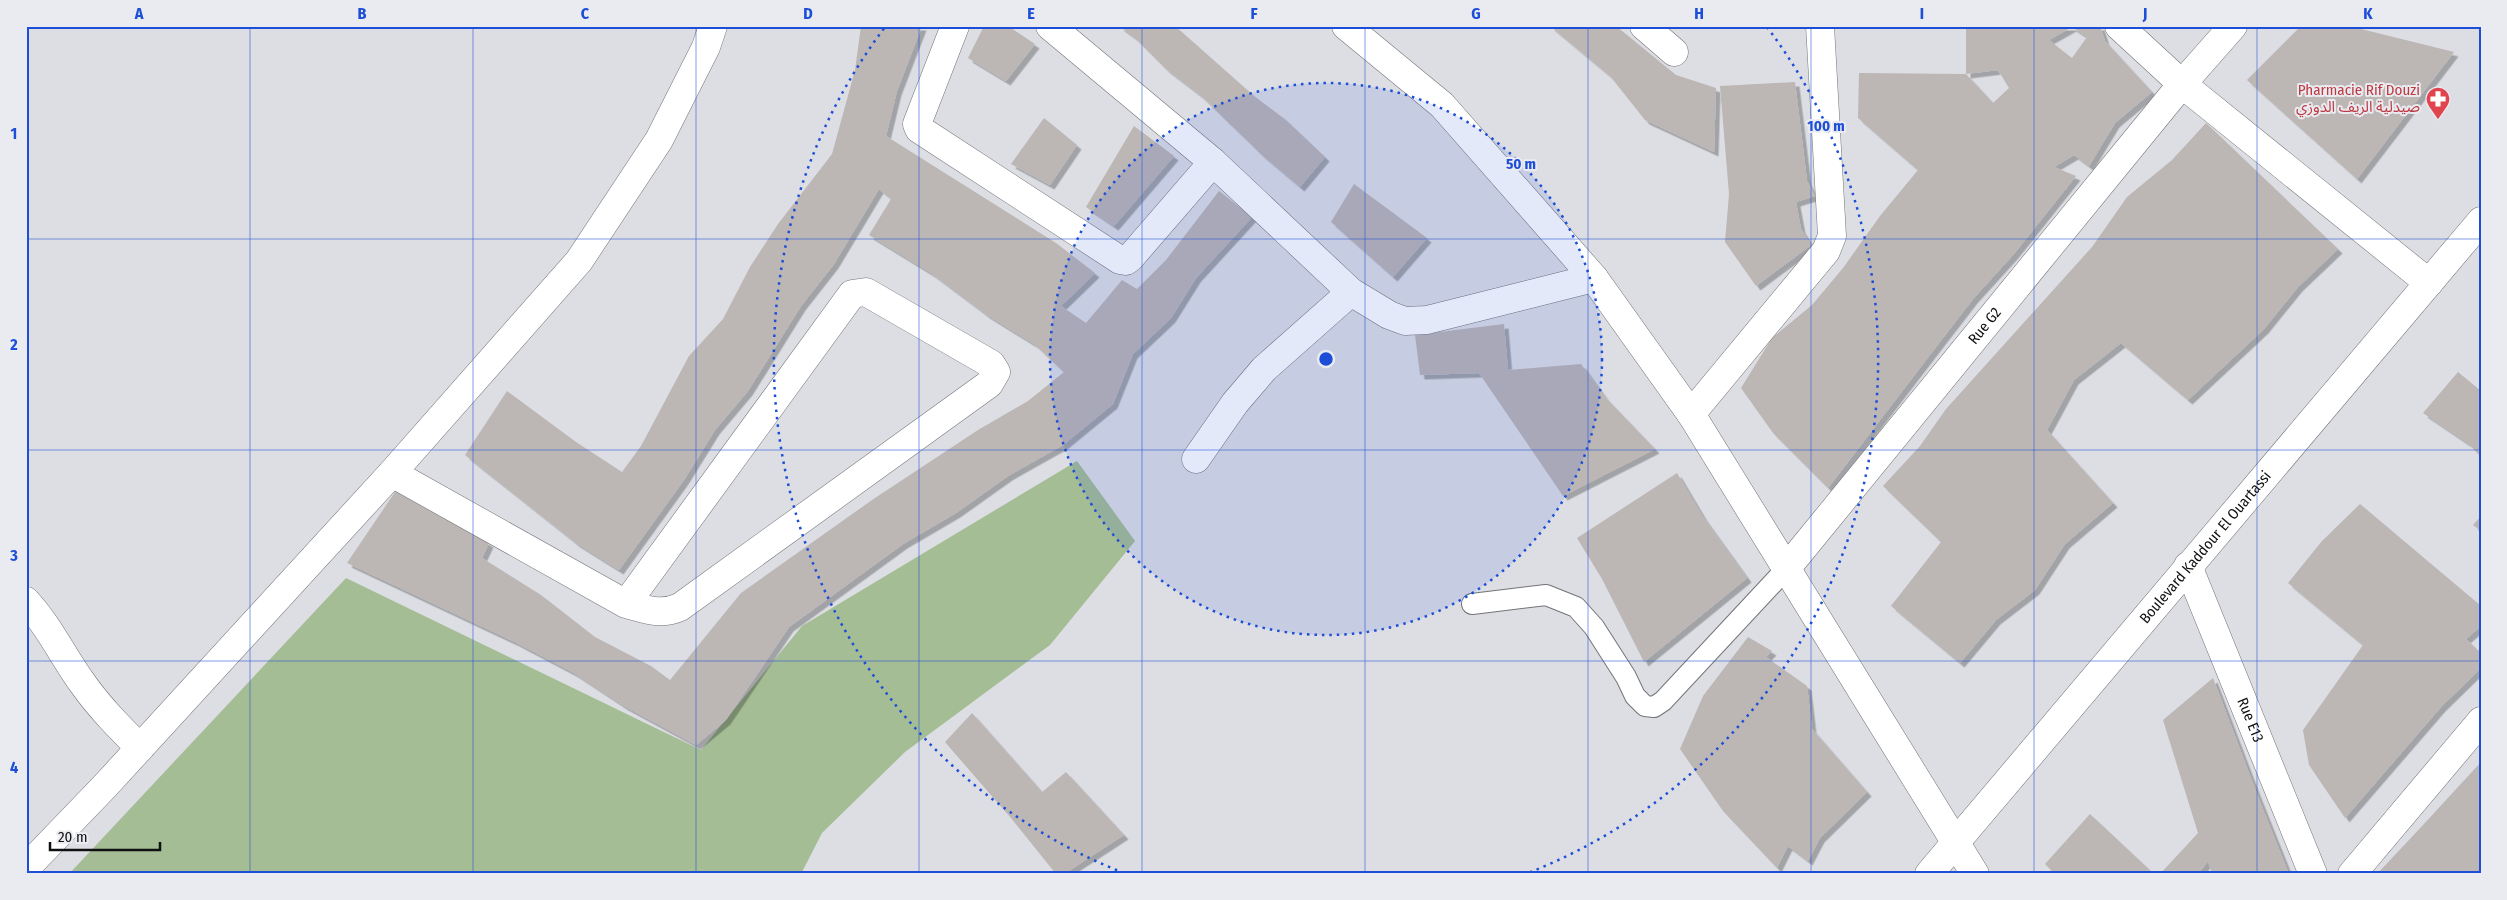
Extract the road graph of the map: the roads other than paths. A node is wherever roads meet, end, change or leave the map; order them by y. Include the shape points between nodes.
1 (712, 26) edge
2 (954, 26) edge
3 (1050, 26) edge
4 (1346, 26) edge
5 (1644, 26) edge
6 (1820, 26) edge
7 (2118, 26) edge
8 (2234, 26) edge
9 (1674, 52) dead end
10 (2182, 84) junction
11 (1212, 162) junction
12 (2481, 221) edge
13 (1594, 278) junction
14 (2429, 283) junction
15 (1351, 292) junction
16 (1691, 414) junction
17 (1196, 460) dead end
18 (392, 473) junction
19 (2188, 566) junction
20 (1786, 569) junction
21 (26, 601) edge
22 (626, 604) junction
23 (1472, 604) dead end
24 (2481, 721) edge
25 (140, 748) junction
26 (1955, 842) junction
27 (26, 868) edge
28 (1929, 874) edge
29 (1975, 874) edge
30 (2313, 874) edge
31 (2352, 874) edge

1 - 18 street via 706,47 659,140 579,260
2 - 11 street via 917,124 919,129 1120,260 1130,258
3 - 11 street
4 - 13 street via 1442,105
5 - 9 street
6 - 16 street via 1832,236 1826,250
7 - 10 street
8 - 10 street, Rue G2
10 - 14 street
10 - 20 street, Rue G2
11 - 15 street
12 - 14 street, Boulevard Kaddour El Ouartassi
13 - 15 street via 1427,320 1405,321
13 - 16 street
14 - 19 street, Boulevard Kaddour El Ouartassi
15 - 17 street via 1264,369 1235,403
16 - 20 street
18 - 22 street
18 - 25 street
19 - 26 street, Boulevard Kaddour El Ouartassi
19 - 30 street, Rue E13
20 - 23 lane via 1654,707 1645,706 1635,696 1594,627 1576,607 1546,594
20 - 26 street
21 - 25 street via 47,625 82,683 108,716
22 - 22 street via 852,294 866,292 991,364 996,372 989,384 680,608 660,613
24 - 31 street
25 - 27 street
26 - 28 street, Boulevard Kaddour El Ouartassi
26 - 29 street

